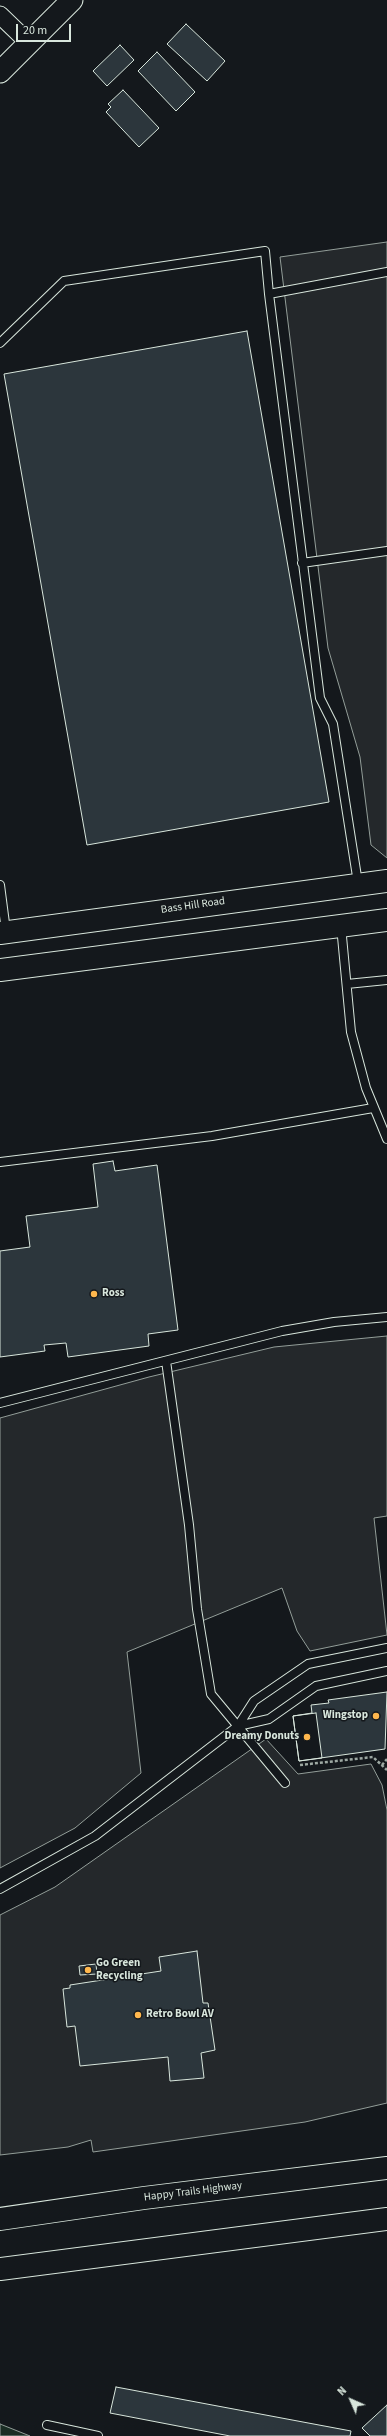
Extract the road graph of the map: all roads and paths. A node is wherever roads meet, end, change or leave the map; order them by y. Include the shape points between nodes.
1 (72, 0) edge
2 (0, 14) edge
3 (29, 43) junction
4 (0, 72) edge
5 (387, 272) edge
6 (269, 294) junction
7 (0, 343) edge
8 (387, 551) edge
9 (302, 563) junction
10 (387, 881) edge
11 (358, 883) junction
12 (0, 885) edge
13 (387, 920) edge
14 (341, 924) junction
15 (3, 932) edge
16 (0, 970) edge
17 (387, 980) edge
18 (347, 984) junction
19 (373, 1108) junction
20 (387, 1138) edge
21 (0, 1162) edge
22 (387, 1317) edge
23 (166, 1361) junction
24 (0, 1403) edge
25 (387, 1648) edge
26 (387, 1671) edge
27 (238, 1726) junction
28 (387, 1759) edge
29 (300, 1765) dead end
30 (382, 1765) junction
31 (387, 1770) edge
32 (285, 1783) dead end
33 (0, 1889) edge
34 (387, 2168) edge
35 (0, 2219) edge
36 (387, 2219) edge
37 (0, 2269) edge
38 (47, 2425) dead end
39 (98, 2436) edge

1 - 3 street
2 - 3 street
3 - 4 street
5 - 6 lane
6 - 7 lane via 265,251 64,281
6 - 9 lane
8 - 9 lane
9 - 11 lane via 320,698 333,724
10 - 11 main road, Bass Hill Road
11 - 15 main road, Bass Hill Road
12 - 15 lane
13 - 14 main road
14 - 16 main road
14 - 18 lane
17 - 18 lane
18 - 19 lane via 351,1032
19 - 20 lane
19 - 21 lane via 212,1136
22 - 23 lane via 334,1322 282,1331
23 - 24 lane
23 - 27 lane via 189,1525 197,1609 211,1694
25 - 27 lane via 308,1664 254,1701
26 - 27 lane via 316,1686 269,1719
27 - 32 lane
27 - 33 lane via 95,1836
28 - 30 path
29 - 30 path via 373,1757
30 - 31 path
34 - 35 main road, Happy Trails Highway via 144,2198
36 - 37 main road
38 - 39 lane

